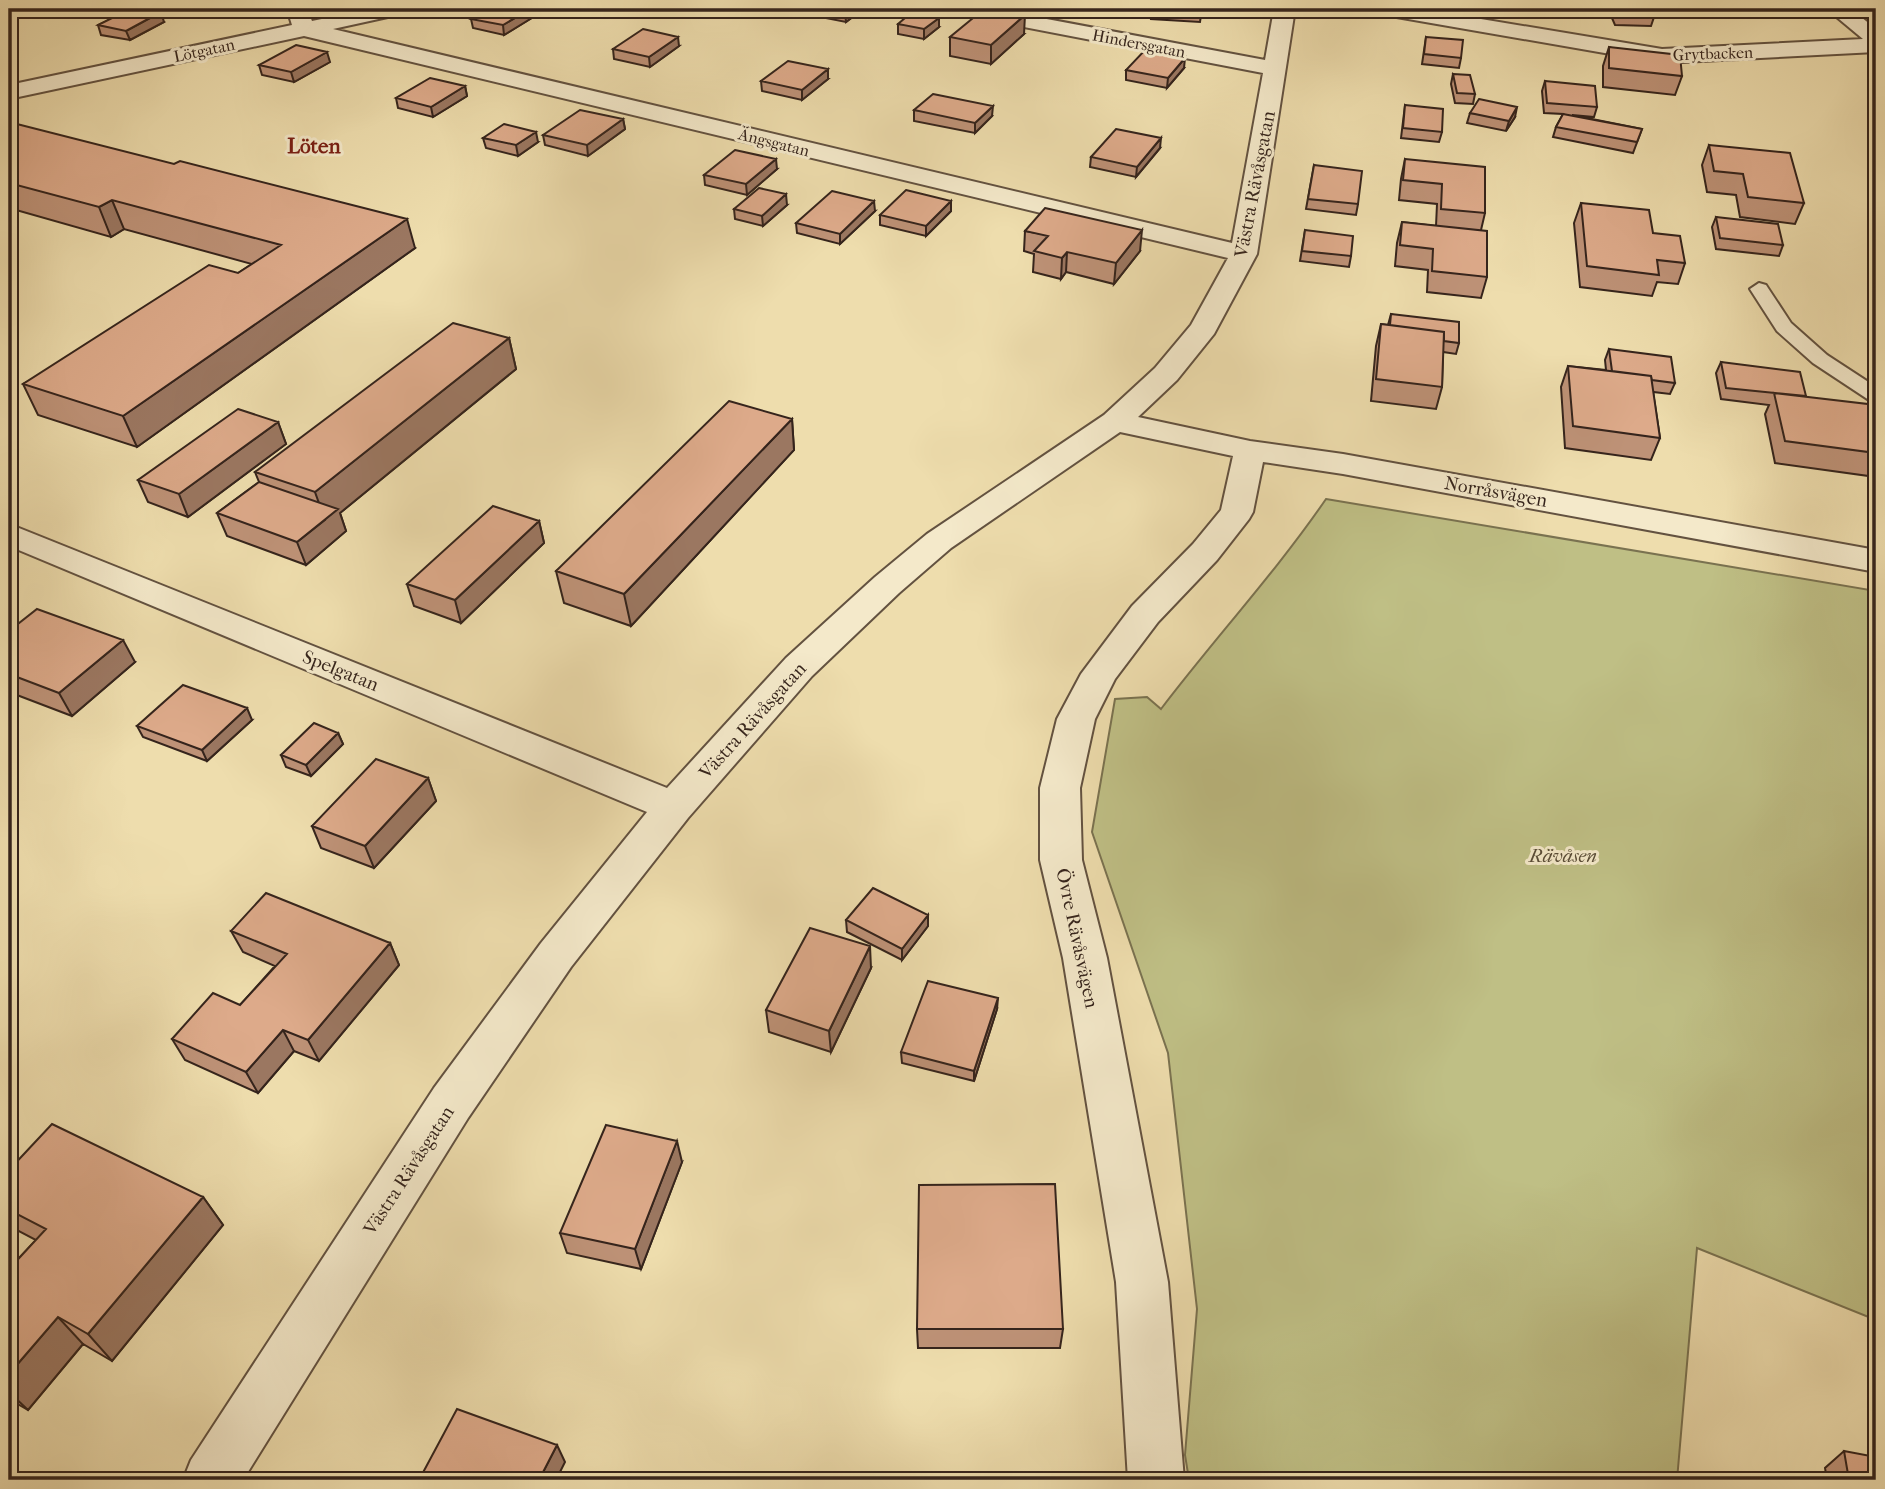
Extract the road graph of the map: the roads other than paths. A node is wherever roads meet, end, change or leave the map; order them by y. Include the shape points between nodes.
1 (400, 9) edge
2 (962, 9) edge
3 (1285, 9) edge
4 (1385, 9) edge
5 (1838, 9) edge
6 (300, 19) edge
7 (1876, 39) edge
8 (1876, 45) edge
9 (1275, 69) junction
10 (9, 92) edge
11 (1244, 254) junction
12 (1759, 289) dead end
13 (1876, 396) edge
14 (1115, 422) junction
15 (1250, 450) junction
16 (9, 534) edge
17 (1876, 561) edge
18 (674, 807) junction
19 (211, 1480) edge
20 (1156, 1480) edge

1 - 6 street, Lötgatan
2 - 9 street, Hindersgatan
3 - 9 street, Västra Rävåsgatan
4 - 8 street, Grytbacken via 1662,55
5 - 7 street
6 - 10 street, Lötgatan
6 - 11 street, Ängsgatan
9 - 11 street, Västra Rävåsgatan
11 - 14 street, Västra Rävåsgatan via 1204,328 1166,374
12 - 13 lane via 1784,327 1820,359
14 - 15 street, Norråsvägen
14 - 18 street, Västra Rävåsgatan via 939,541 887,585 799,667
15 - 17 street, Norråsvägen
15 - 20 street, Övre Rävåsvägen via 1237,512 1145,614 1099,674 1076,719 1060,788 1062,860 1085,958 1142,1282
16 - 18 street, Spelgatan
18 - 19 street, Västra Rävåsgatan via 556,955 451,1103

